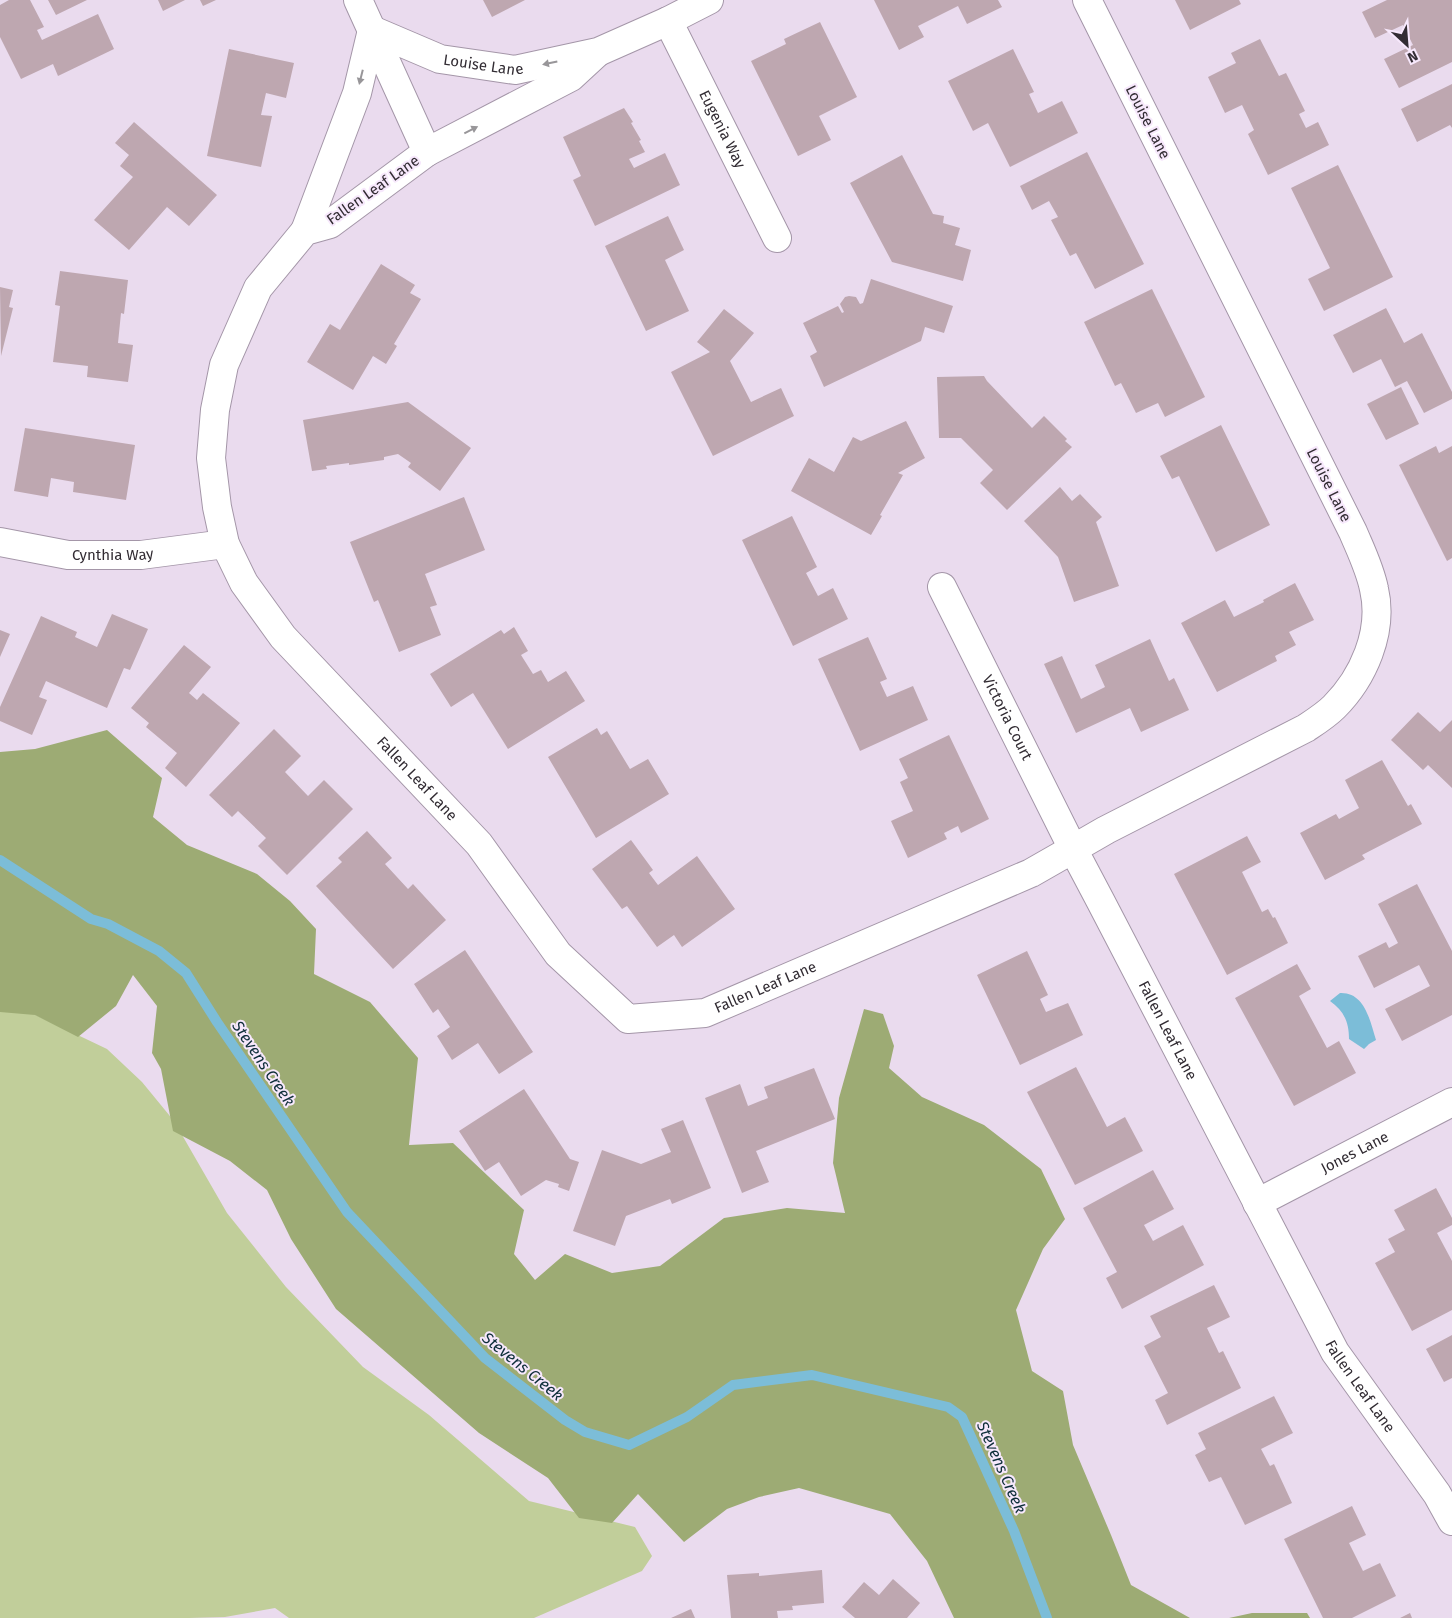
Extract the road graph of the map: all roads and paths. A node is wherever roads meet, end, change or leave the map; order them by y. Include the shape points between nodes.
1 (358, 0) edge
2 (709, 0) edge
3 (1087, 0) edge
4 (668, 21) junction
5 (372, 30) junction
6 (598, 52) junction
7 (427, 152) junction
8 (305, 231) junction
9 (777, 238) dead end
10 (0, 542) edge
11 (225, 544) junction
12 (942, 587) dead end
13 (1073, 849) junction
14 (1452, 1102) edge
15 (1257, 1203) junction
16 (1452, 1521) edge

1 - 5 street, Fallen Leaf Lane
2 - 4 street, Louise Lane
3 - 13 street, Louise Lane via 1353,532 1375,591 1376,622 1370,653 1355,681 1333,708 1313,723
4 - 6 street, Louise Lane
4 - 9 street, Eugenia Way
6 -> 5 street, Louise Lane via 516,70 440,59
5 - 7 street, Fallen Leaf Lane
5 -> 8 street, Fallen Leaf Lane via 357,93
7 -> 6 street, Louise Lane via 571,78
7 - 8 street, Fallen Leaf Lane via 330,224
8 - 11 street, Fallen Leaf Lane via 258,288 224,365 210,458 216,507
10 - 11 street, Cynthia Way via 68,555 141,555
11 - 13 street, Fallen Leaf Lane via 244,583 283,637 480,844 558,954 628,1020 705,1013 1031,873
12 - 13 street, Victoria Court
13 - 15 street, Fallen Leaf Lane
14 - 15 street, Jones Lane
15 - 16 street, Fallen Leaf Lane via 1335,1352 1437,1494

